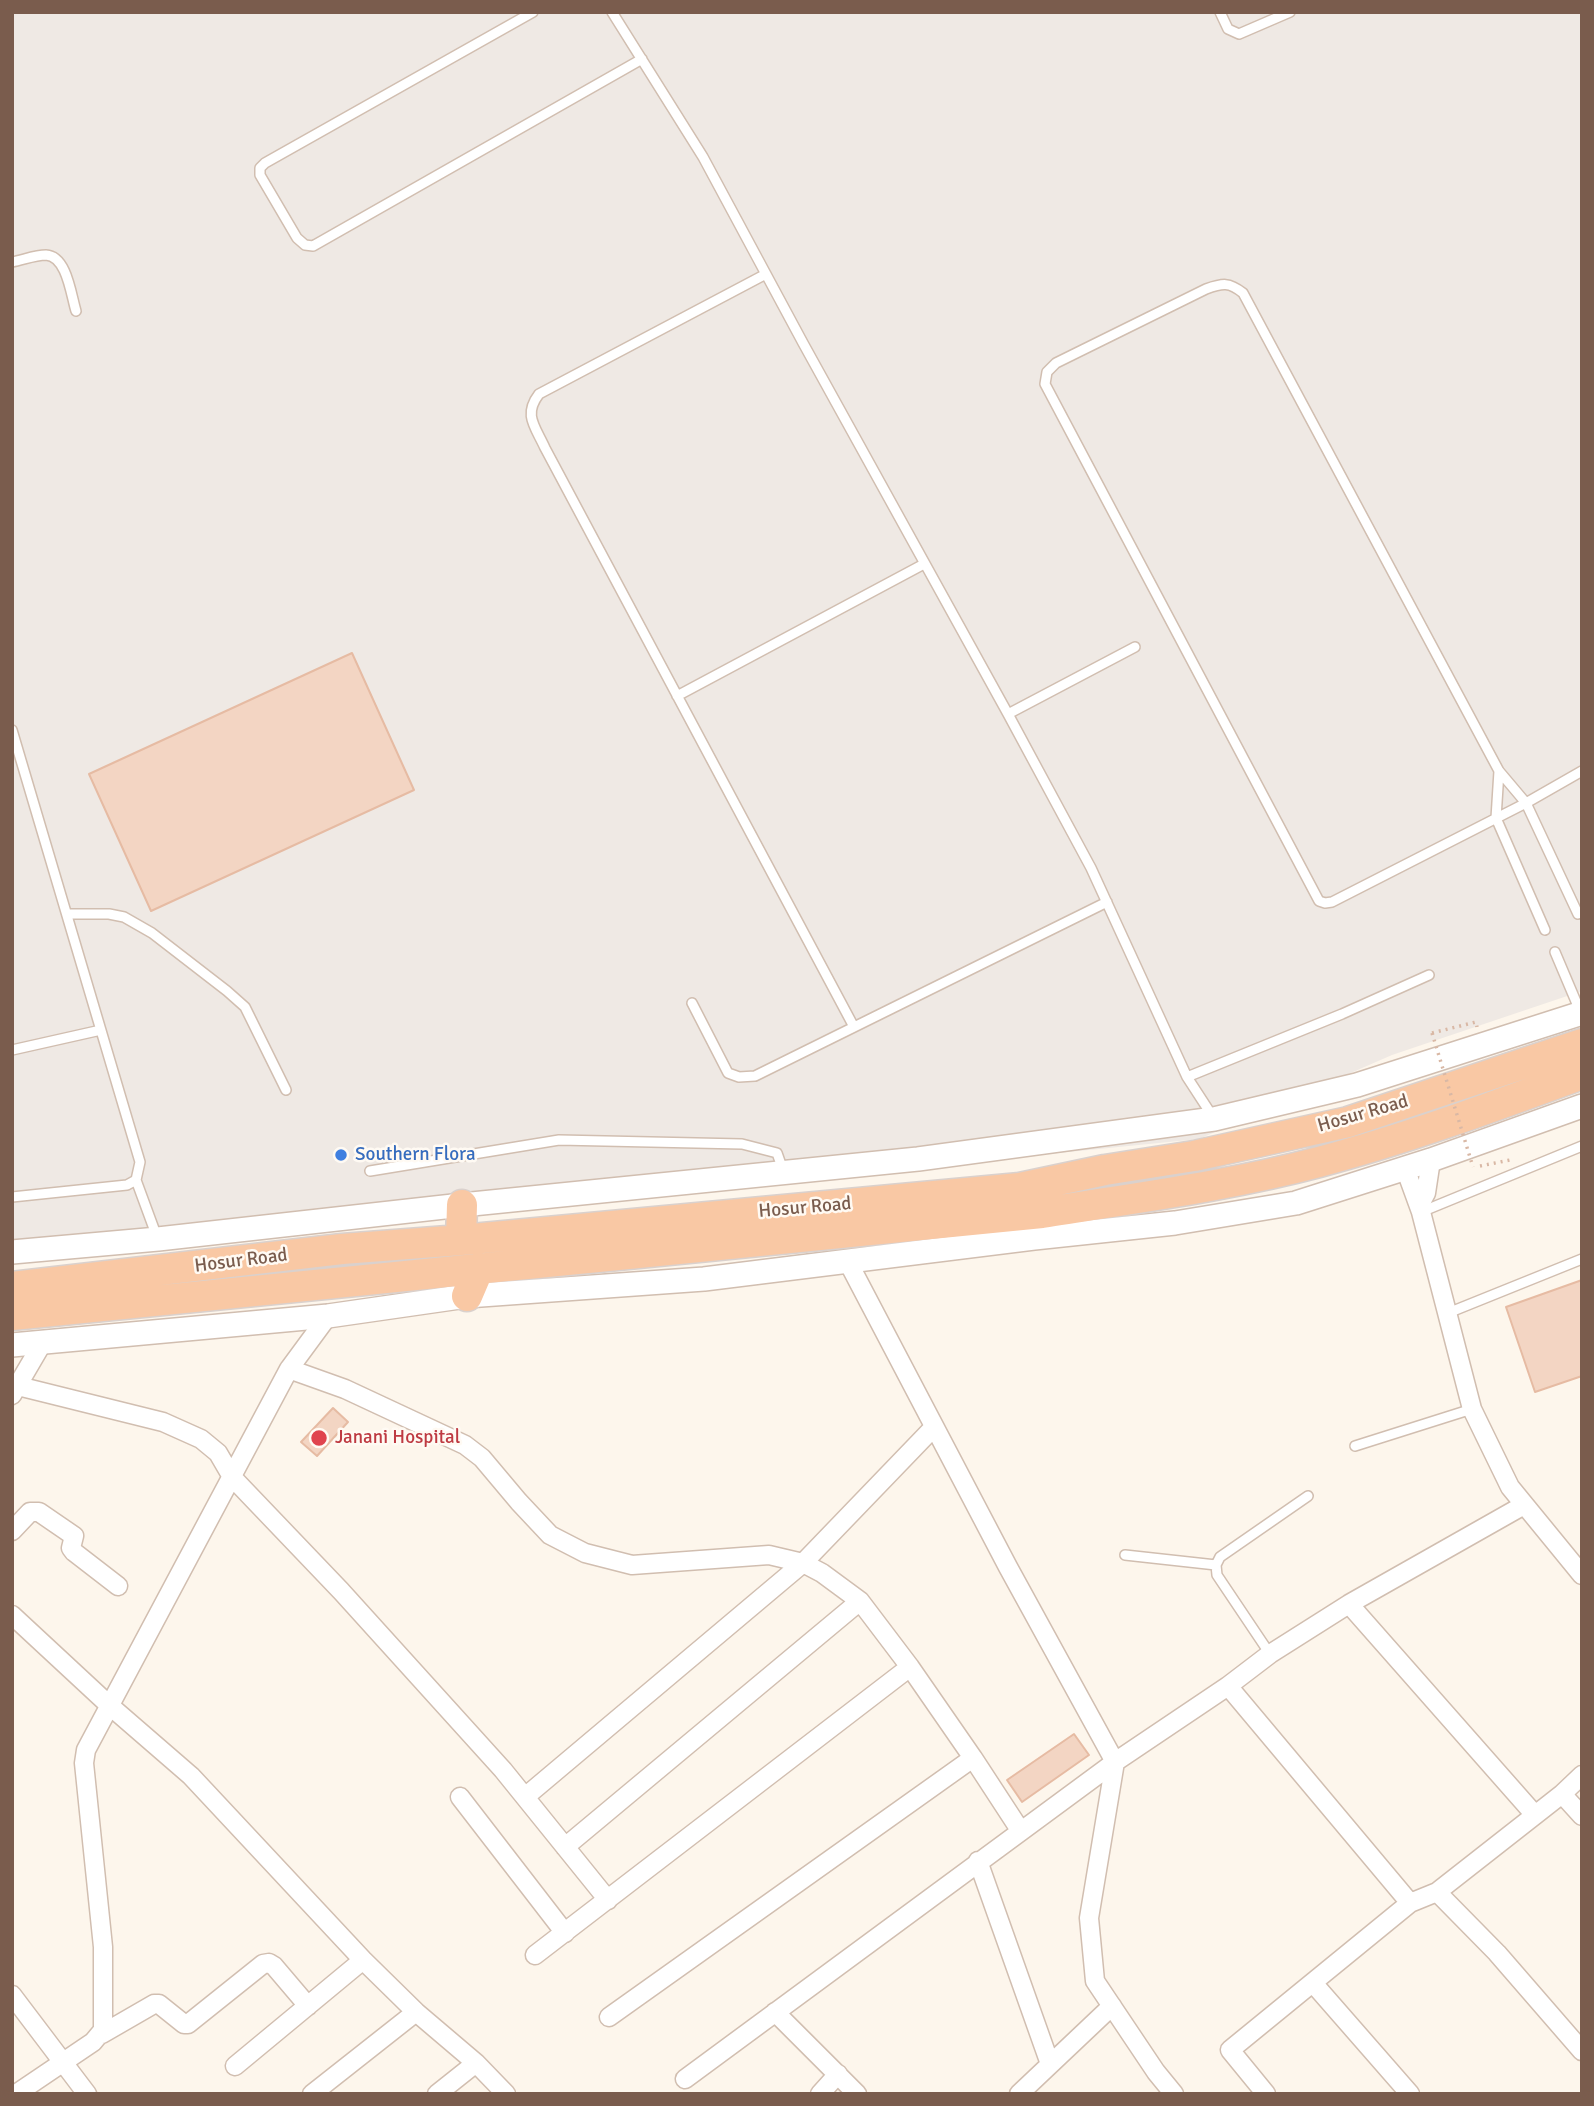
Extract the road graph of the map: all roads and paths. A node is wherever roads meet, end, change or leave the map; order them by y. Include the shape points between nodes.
1 (533, 12) edge
2 (612, 12) edge
3 (1220, 12) edge
4 (1290, 12) edge
5 (642, 59) junction
6 (12, 262) edge
7 (766, 274) junction
8 (76, 311) dead end
9 (924, 564) junction
10 (1135, 647) dead end
11 (677, 696) junction
12 (1008, 714) junction
13 (12, 730) edge
14 (1499, 771) junction
15 (1582, 771) edge
16 (1526, 803) junction
17 (1496, 818) junction
18 (1107, 902) junction
19 (67, 914) junction
20 (1578, 914) dead end
21 (1545, 930) dead end
22 (1555, 952) dead end
23 (1429, 975) dead end
24 (692, 1003) dead end
25 (1581, 1013) edge
26 (1476, 1021) dead end
27 (854, 1027) junction
28 (101, 1030) junction
29 (1582, 1044) edge
30 (12, 1050) edge
31 (1582, 1074) edge
32 (1188, 1077) junction
33 (286, 1090) dead end
34 (1582, 1105) edge
35 (1214, 1119) junction
36 (1582, 1146) edge
37 (1516, 1158) dead end
38 (1431, 1160) junction
39 (1405, 1168) junction
40 (370, 1171) dead end
41 (784, 1174) junction
42 (136, 1180) junction
43 (12, 1198) edge
44 (462, 1205) junction
45 (1420, 1209) junction
46 (158, 1239) junction
47 (461, 1240) junction
48 (12, 1252) edge
49 (1582, 1259) edge
50 (848, 1262) junction
51 (479, 1268) junction
52 (12, 1287) edge
53 (467, 1296) junction
54 (1448, 1312) junction
55 (12, 1315) edge
56 (328, 1316) junction
57 (43, 1342) junction
58 (12, 1345) edge
59 (289, 1369) junction
60 (15, 1390) edge
61 (1472, 1409) junction
62 (934, 1427) junction
63 (1355, 1446) dead end
64 (232, 1477) junction
65 (1308, 1496) dead end
66 (1524, 1504) junction
67 (12, 1531) edge
68 (1125, 1555) dead end
69 (803, 1563) junction
70 (1216, 1565) junction
71 (1582, 1575) edge
72 (118, 1586) dead end
73 (860, 1601) junction
74 (1349, 1604) junction
75 (12, 1615) edge
76 (1270, 1654) junction
77 (909, 1667) junction
78 (1227, 1686) junction
79 (109, 1706) junction
80 (973, 1758) junction
81 (1115, 1762) junction
82 (1582, 1775) edge
83 (1562, 1794) junction
84 (460, 1797) dead end
85 (525, 1797) junction
86 (1535, 1815) junction
87 (1582, 1816) edge
88 (1020, 1830) junction
89 (565, 1847) junction
90 (978, 1861) junction
91 (1437, 1892) junction
92 (608, 1900) junction
93 (1410, 1903) junction
94 (565, 1933) junction
95 (536, 1955) dead end
96 (363, 1960) junction
97 (1313, 1983) junction
98 (12, 1995) edge
99 (308, 2006) junction
100 (1112, 2006) junction
101 (416, 2012) junction
102 (775, 2012) junction
103 (609, 2017) dead end
104 (102, 2034) junction
105 (1582, 2051) edge
106 (64, 2062) junction
107 (476, 2063) junction
108 (1049, 2064) junction
109 (235, 2066) dead end
110 (838, 2074) junction
111 (685, 2079) dead end
112 (1027, 2091) edge
113 (16, 2094) edge
114 (87, 2094) edge
115 (312, 2094) edge
116 (437, 2094) edge
117 (506, 2094) edge
118 (820, 2094) edge
119 (857, 2094) edge
120 (1174, 2094) edge
121 (1266, 2094) edge
122 (1410, 2094) edge

1 - 5 lane via 265,163 260,175 298,238 313,246
2 - 5 lane
3 - 4 lane via 1228,29 1240,34
5 - 7 lane via 704,158
6 - 8 lane via 48,255 57,260
7 - 9 lane
7 - 11 lane via 540,394 531,404 530,414 545,448
9 - 11 lane
9 - 12 lane
10 - 12 lane
11 - 27 lane
12 - 18 lane
13 - 19 lane
14 - 16 lane
14 - 17 lane
14 - 17 lane via 1243,293 1221,283 1206,289 1056,363 1047,372 1045,384 1319,901 1332,902
15 - 16 lane
16 - 17 lane
16 - 20 lane
17 - 21 lane
18 - 27 lane
18 - 32 lane
19 - 28 lane
19 - 33 lane via 124,917 227,991 245,1007
22 - 25 lane
23 - 32 lane
24 - 27 lane via 728,1073 738,1077 755,1076
25 - 35 street via 1357,1085
26 - 37 path, bridge via 1432,1033 1473,1167
28 - 30 lane
28 - 42 lane via 140,1162
29 - 47 highway, Hosur Road via 1348,1122 1020,1188
31 - 51 highway, Hosur Road via 1426,1131 1317,1162 1195,1187 1030,1215
32 - 35 lane
34 - 38 street
35 - 41 street
36 - 45 lane
38 - 39 street
38 - 45 street
39 - 45 street
39 - 50 street via 1296,1203 1175,1223
40 - 41 lane via 559,1140 742,1144 777,1153
41 - 44 street
42 - 43 lane via 127,1185
42 - 46 lane
44 - 46 street
44 - 47 highway
45 - 54 street
46 - 48 street
47 - 52 highway, Hosur Road
49 - 54 lane
50 - 53 street via 704,1279
50 - 62 street
51 - 53 highway
51 - 55 highway, Hosur Road
53 - 56 street
54 - 61 street
56 - 57 street
56 - 59 street
57 - 58 street
57 - 60 street
59 - 64 street
59 - 69 street via 345,1389 465,1445 550,1535 585,1553 632,1565 769,1555
60 - 64 street via 181,1429 218,1453
61 - 63 lane
61 - 66 street via 1510,1487
62 - 69 street
62 - 81 street
64 - 79 street
64 - 85 street
65 - 70 lane via 1220,1557
66 - 71 street
66 - 74 street
67 - 72 street via 30,1512 39,1512 74,1536 74,1552
68 - 70 lane
69 - 73 street
69 - 85 street
70 - 76 lane via 1217,1575
73 - 77 street
73 - 89 street
74 - 76 street
74 - 86 street
75 - 79 street
76 - 78 street
77 - 80 street
77 - 92 street
78 - 81 street
78 - 93 street
79 - 96 street via 191,1776
79 - 104 street via 91,1738 85,1763 103,1947
80 - 88 street
80 - 103 street
81 - 88 street
81 - 100 street via 1089,1918 1095,1981
82 - 83 street
83 - 86 street
83 - 87 street
84 - 94 street
85 - 89 street
86 - 91 street
88 - 90 street
89 - 92 street
90 - 102 street
90 - 108 street
91 - 93 street
91 - 105 street
92 - 94 street
93 - 97 street
94 - 95 street
96 - 99 street
96 - 101 street
97 - 121 street via 1230,2050
97 - 122 street
98 - 106 street
99 - 104 street via 269,1963 188,2024 154,2004
99 - 109 street
100 - 108 street
100 - 120 street
101 - 107 street
101 - 115 street
102 - 110 street
102 - 111 street
104 - 106 street
106 - 113 street
106 - 114 street
107 - 116 street
107 - 117 street
108 - 112 street
110 - 118 street
110 - 119 street

